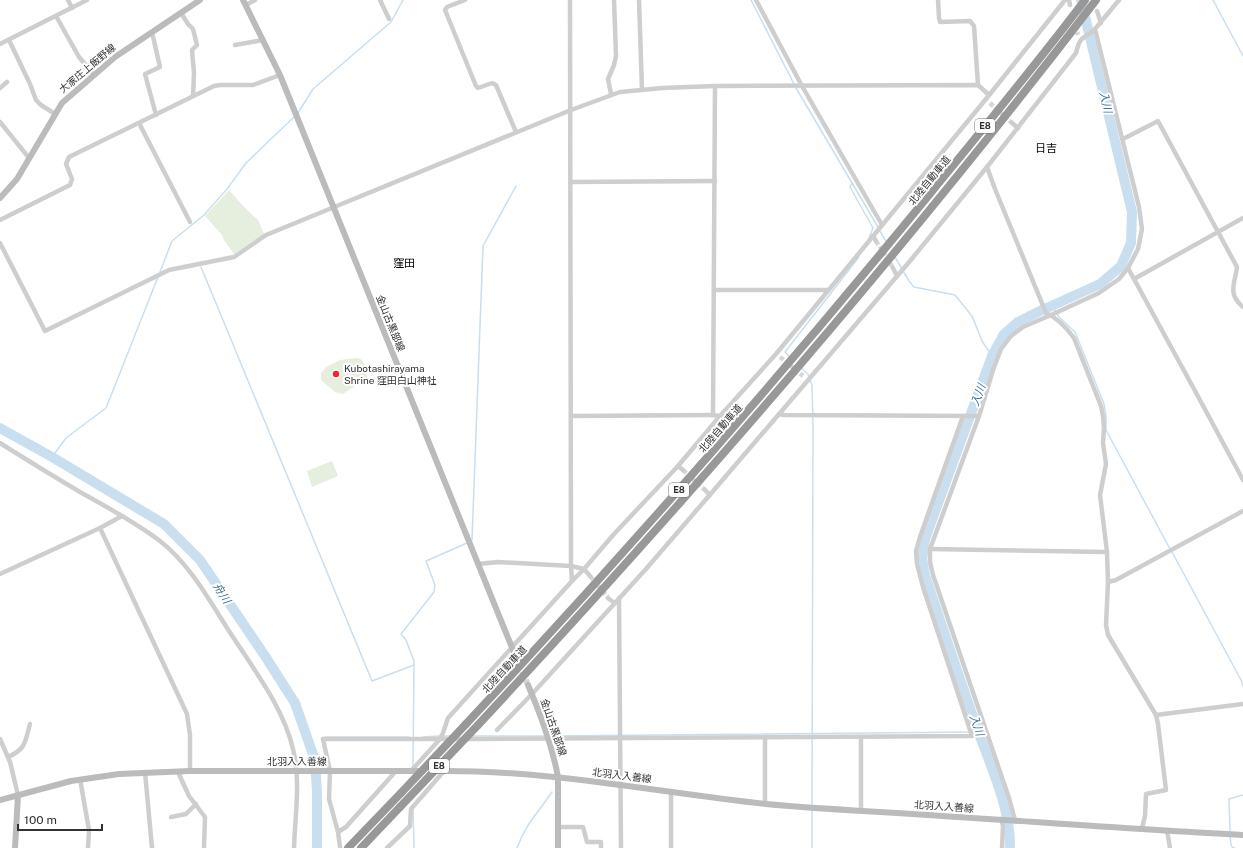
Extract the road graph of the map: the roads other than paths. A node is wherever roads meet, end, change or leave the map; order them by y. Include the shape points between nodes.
1 (68, 0) edge
2 (87, 0) edge
3 (200, 0) edge
4 (255, 0) edge
5 (380, 0) edge
6 (465, 0) edge
7 (570, 0) edge
8 (614, 0) edge
9 (639, 0) edge
10 (756, 0) edge
11 (938, 0) edge
12 (1065, 0) edge
13 (1085, 0) edge
14 (1119, 0) edge
15 (244, 3) edge
16 (1096, 5) edge
17 (72, 8) junction
18 (181, 12) junction
19 (56, 16) junction
20 (389, 19) dead end
21 (1101, 23) junction
22 (1095, 29) junction
23 (152, 32) junction
24 (1078, 35) tunnel mouth
25 (9, 40) junction
26 (263, 40) junction
27 (1080, 40) junction
28 (0, 44) edge
29 (235, 45) dead end
30 (94, 75) junction
31 (280, 75) junction
32 (7, 82) dead end
33 (978, 85) junction
34 (715, 86) junction
35 (802, 86) junction
36 (0, 88) edge
37 (642, 90) junction
38 (611, 94) junction
39 (193, 96) junction
40 (987, 97) junction
41 (990, 103) tunnel mouth
42 (570, 110) junction
43 (55, 114) junction
44 (156, 115) junction
45 (0, 122) edge
46 (139, 123) junction
47 (1012, 123) tunnel mouth
48 (1018, 128) junction
49 (516, 132) junction
50 (1123, 139) junction
51 (29, 158) junction
52 (987, 167) junction
53 (715, 181) junction
54 (570, 182) junction
55 (0, 198) edge
56 (333, 207) junction
57 (1243, 218) edge
58 (0, 220) edge
59 (190, 222) dead end
60 (882, 225) junction
61 (1218, 232) junction
62 (873, 236) junction
63 (876, 241) tunnel mouth
64 (0, 243) edge
65 (893, 268) tunnel mouth
66 (1128, 268) junction
67 (897, 276) junction
68 (1134, 279) junction
69 (714, 290) junction
70 (828, 290) junction
71 (1243, 306) edge
72 (1049, 314) junction
73 (776, 354) junction
74 (780, 357) tunnel mouth
75 (803, 376) tunnel mouth
76 (808, 380) junction
77 (779, 414) junction
78 (713, 415) junction
79 (571, 416) junction
80 (720, 416) junction
81 (963, 416) junction
82 (979, 416) junction
83 (0, 443) edge
84 (678, 466) junction
85 (682, 470) tunnel mouth
86 (1243, 480) edge
87 (705, 490) tunnel mouth
88 (710, 495) junction
89 (1243, 511) edge
90 (122, 516) junction
91 (100, 528) junction
92 (930, 549) junction
93 (1107, 552) junction
94 (478, 564) junction
95 (571, 566) junction
96 (584, 569) junction
97 (0, 574) edge
98 (590, 576) tunnel mouth
99 (572, 581) junction
100 (1108, 582) junction
101 (619, 598) junction
102 (609, 599) tunnel mouth
103 (615, 603) junction
104 (512, 648) junction
105 (515, 655) tunnel mouth
106 (528, 685) tunnel mouth
107 (532, 694) junction
108 (1243, 704) edge
109 (1156, 716) junction
110 (30, 724) dead end
111 (497, 730) dead end
112 (765, 737) junction
113 (861, 737) junction
114 (621, 738) junction
115 (0, 739) edge
116 (440, 739) junction
117 (549, 739) junction
118 (8, 757) junction
119 (190, 771) junction
120 (328, 771) junction
121 (396, 771) junction
122 (410, 771) junction
123 (444, 771) junction
124 (146, 772) junction
125 (178, 772) junction
126 (298, 772) junction
127 (558, 777) junction
128 (80, 779) junction
129 (621, 785) junction
130 (671, 791) junction
131 (18, 795) junction
132 (0, 800) edge
133 (765, 803) junction
134 (196, 804) junction
135 (861, 811) junction
136 (171, 817) dead end
137 (1002, 819) junction
138 (1014, 820) junction
139 (558, 827) junction
140 (1142, 828) junction
141 (1167, 830) junction
142 (338, 832) junction
143 (1243, 835) edge
144 (15, 848) edge
145 (88, 848) edge
146 (152, 848) edge
147 (204, 848) edge
148 (294, 848) edge
149 (344, 848) edge
150 (361, 848) edge
151 (387, 848) edge
152 (558, 848) edge
153 (601, 848) edge
154 (621, 848) edge
155 (671, 848) edge
156 (1002, 848) edge
157 (1170, 848) edge

1 - 17 street
2 - 17 street
3 - 18 main road, 大家庄上飯野線
4 - 15 street
5 - 20 street
6 - 49 street via 445,10 476,86 478,88 492,83 496,85
7 - 42 street
8 - 38 street via 616,56 608,79
9 - 37 street
10 - 35 street
11 - 33 street via 940,22 970,21 974,26
12 - 40 street
13 - 149 highway, 北陸自動車道 / E8, bridge via 894,239 679,490 531,655 401,793
14 - 21 street
15 - 26 main road, 金山古黒部線
16 - 21 street
16 - 150 highway, 北陸自動車道 / E8, bridge via 890,258 692,490 478,725
17 - 19 street
18 - 23 main road, 大家庄上飯野線
18 - 39 street via 193,29 197,45 192,50
19 - 25 street
19 - 30 street via 79,57
21 - 22 street
22 - 27 street
22 - 50 street
23 - 30 main road, 大家庄上飯野線 via 114,57
23 - 44 street via 160,67 145,74
24 - 27 street
25 - 28 street
25 - 43 street via 36,100
26 - 29 street
26 - 31 main road, 金山古黒部線
27 - 48 street via 1076,53
30 - 43 main road, 大家庄上飯野線 via 62,103
31 - 39 street via 253,85 214,86
31 - 56 main road, 金山古黒部線
32 - 36 street
33 - 35 street
33 - 40 street
34 - 35 street
34 - 37 street
34 - 53 street
35 - 60 street
37 - 38 street
38 - 42 street
39 - 44 street
40 - 41 street
40 - 60 street
42 - 49 street
42 - 54 street
43 - 51 main road, 大家庄上飯野線
44 - 46 street
45 - 51 street
46 - 58 street via 69,157 66,164 72,179 70,185
46 - 59 street
47 - 48 street
48 - 52 street
49 - 56 street
50 - 61 street via 1158,121
50 - 66 street via 1142,229 1138,249
51 - 55 main road, 大家庄上飯野線 via 17,179
52 - 67 street
52 - 72 street via 1041,301
53 - 54 street
53 - 69 street
54 - 79 street
56 - 64 street via 266,235 234,257 169,270 46,332
56 - 94 main road, 金山古黒部線
57 - 61 street
60 - 62 street
61 - 68 street
61 - 71 street via 1237,267 1232,291 1235,299
62 - 63 street
62 - 70 street
65 - 67 street
66 - 68 street
66 - 72 street via 1119,279 1099,293
67 - 76 street
68 - 86 street
69 - 70 street
69 - 78 street
70 - 73 street
72 - 82 street via 1023,327 1001,349
72 - 93 street via 1074,338 1101,406 1106,464 1100,495
73 - 74 street
73 - 80 street
75 - 76 street
76 - 77 street
77 - 81 street
77 - 88 street
78 - 79 street
78 - 80 street
79 - 95 street
80 - 84 street
81 - 82 street
81 - 113 street via 916,551 921,580 972,736
82 - 92 street
83 - 90 street
84 - 85 street
84 - 96 street
87 - 88 street
88 - 101 street
89 - 100 street
90 - 91 street
90 - 126 street via 160,542 193,577 266,689 283,720 293,747
91 - 97 street
91 - 119 street via 187,714
92 - 93 street
92 - 138 street via 933,575 1007,791
93 - 100 street
94 - 95 street via 498,562
94 - 104 main road, 金山古黒部線
95 - 96 street
95 - 99 street
96 - 98 street
96 - 99 street
99 - 104 street
100 - 109 street via 1108,635
101 - 103 street
101 - 114 street
102 - 103 street
103 - 107 street
104 - 105 main road, 金山古黒部線
104 - 116 street via 448,718
106 - 107 main road, 金山古黒部線
107 - 111 street
107 - 117 main road, 金山古黒部線
108 - 109 street
109 - 140 street via 1166,790 1146,794
110 - 118 street via 21,750
112 - 113 street
112 - 114 street
112 - 133 street
113 - 135 street
114 - 117 street
114 - 129 street
115 - 118 street
116 - 117 street
116 - 120 street via 323,739
116 - 122 street
117 - 127 main road, 金山古黒部線
118 - 131 street
119 - 125 main road, 北羽入入善線
119 - 126 main road, 北羽入入善線
120 - 121 main road, 北羽入入善線
120 - 126 main road, 北羽入入善線
120 - 142 street via 329,799
121 - 122 main road, 北羽入入善線
121 - 142 street via 346,827
122 - 123 main road, 北羽入入善線
123 - 127 main road, 北羽入入善線 via 490,771
123 - 151 street via 411,809 410,826
124 - 125 main road, 北羽入入善線
124 - 128 main road, 北羽入入善線
124 - 146 street
125 - 134 street via 189,796
126 - 148 street
127 - 129 main road, 北羽入入善線
127 - 139 main road, 金山古黒部線
128 - 131 main road, 北羽入入善線
128 - 145 street via 89,830
129 - 130 main road, 北羽入入善線
129 - 154 street
130 - 133 main road, 北羽入入善線
130 - 155 street
131 - 132 main road, 北羽入入善線
131 - 144 main road
133 - 135 main road, 北羽入入善線
134 - 136 street via 186,814
134 - 147 street via 205,816
135 - 137 main road, 北羽入入善線
137 - 138 main road, 北羽入入善線
137 - 156 street
138 - 140 main road, 北羽入入善線
139 - 152 main road, 金山古黒部線
139 - 153 street via 583,827 587,842 601,842
140 - 141 main road, 北羽入入善線
141 - 143 main road, 北羽入入善線
141 - 157 street
142 - 149 street

